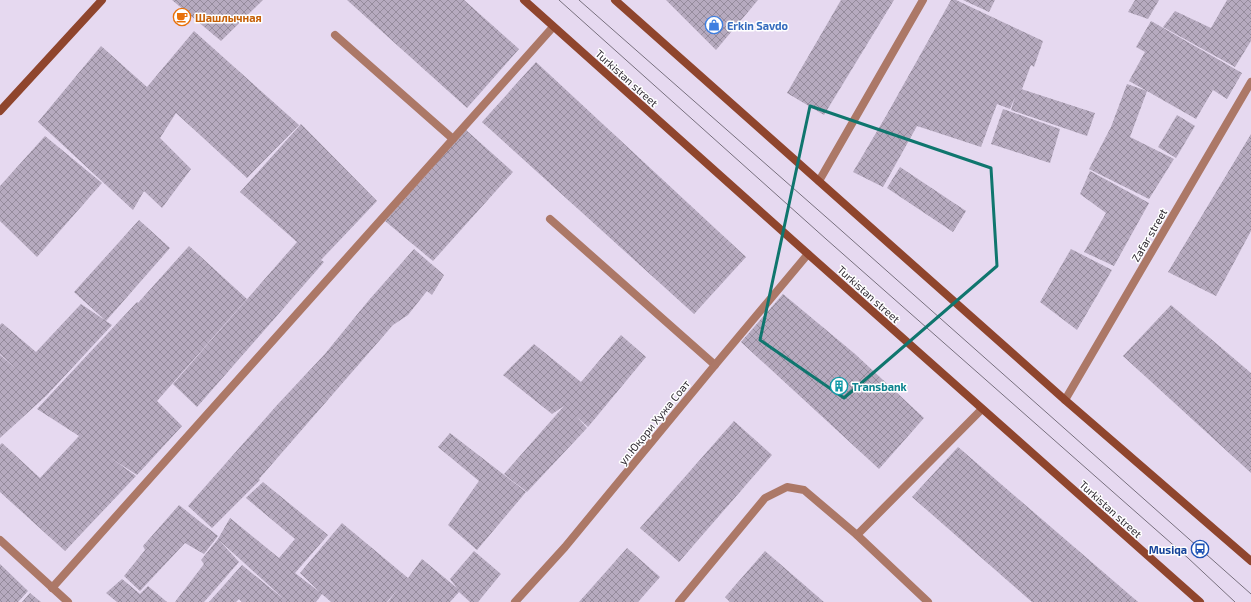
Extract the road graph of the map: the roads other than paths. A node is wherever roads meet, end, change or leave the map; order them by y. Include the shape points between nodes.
1 (102, 0) edge
2 (524, 0) edge
3 (616, 0) edge
4 (923, 0) edge
5 (553, 27) junction
6 (335, 35) dead end
7 (1251, 82) edge
8 (0, 111) edge
9 (453, 138) junction
10 (819, 181) junction
11 (550, 219) dead end
12 (808, 254) junction
13 (715, 365) junction
14 (1065, 400) junction
15 (982, 409) junction
16 (857, 535) junction
17 (0, 540) edge
18 (1251, 561) edge
19 (52, 588) junction
20 (68, 602) edge
21 (515, 602) edge
22 (679, 602) edge
23 (928, 602) edge
24 (1200, 602) edge

1 - 8 main road
2 - 5 main road, Turkistan street
3 - 10 main road
4 - 10 street
5 - 9 street
5 - 12 main road, Turkistan street
6 - 9 street
7 - 14 street, Zafar street
9 - 19 street
10 - 14 main road
11 - 13 street
12 - 13 street, ул.Юқори Хужа Соат
12 - 15 main road, Turkistan street
13 - 21 street, ул.Юқори Хужа Соат via 565,546
14 - 18 main road
15 - 16 street
15 - 24 main road, Turkistan street
16 - 22 street via 804,490 787,487 765,498
16 - 23 street
17 - 19 street
19 - 20 street

